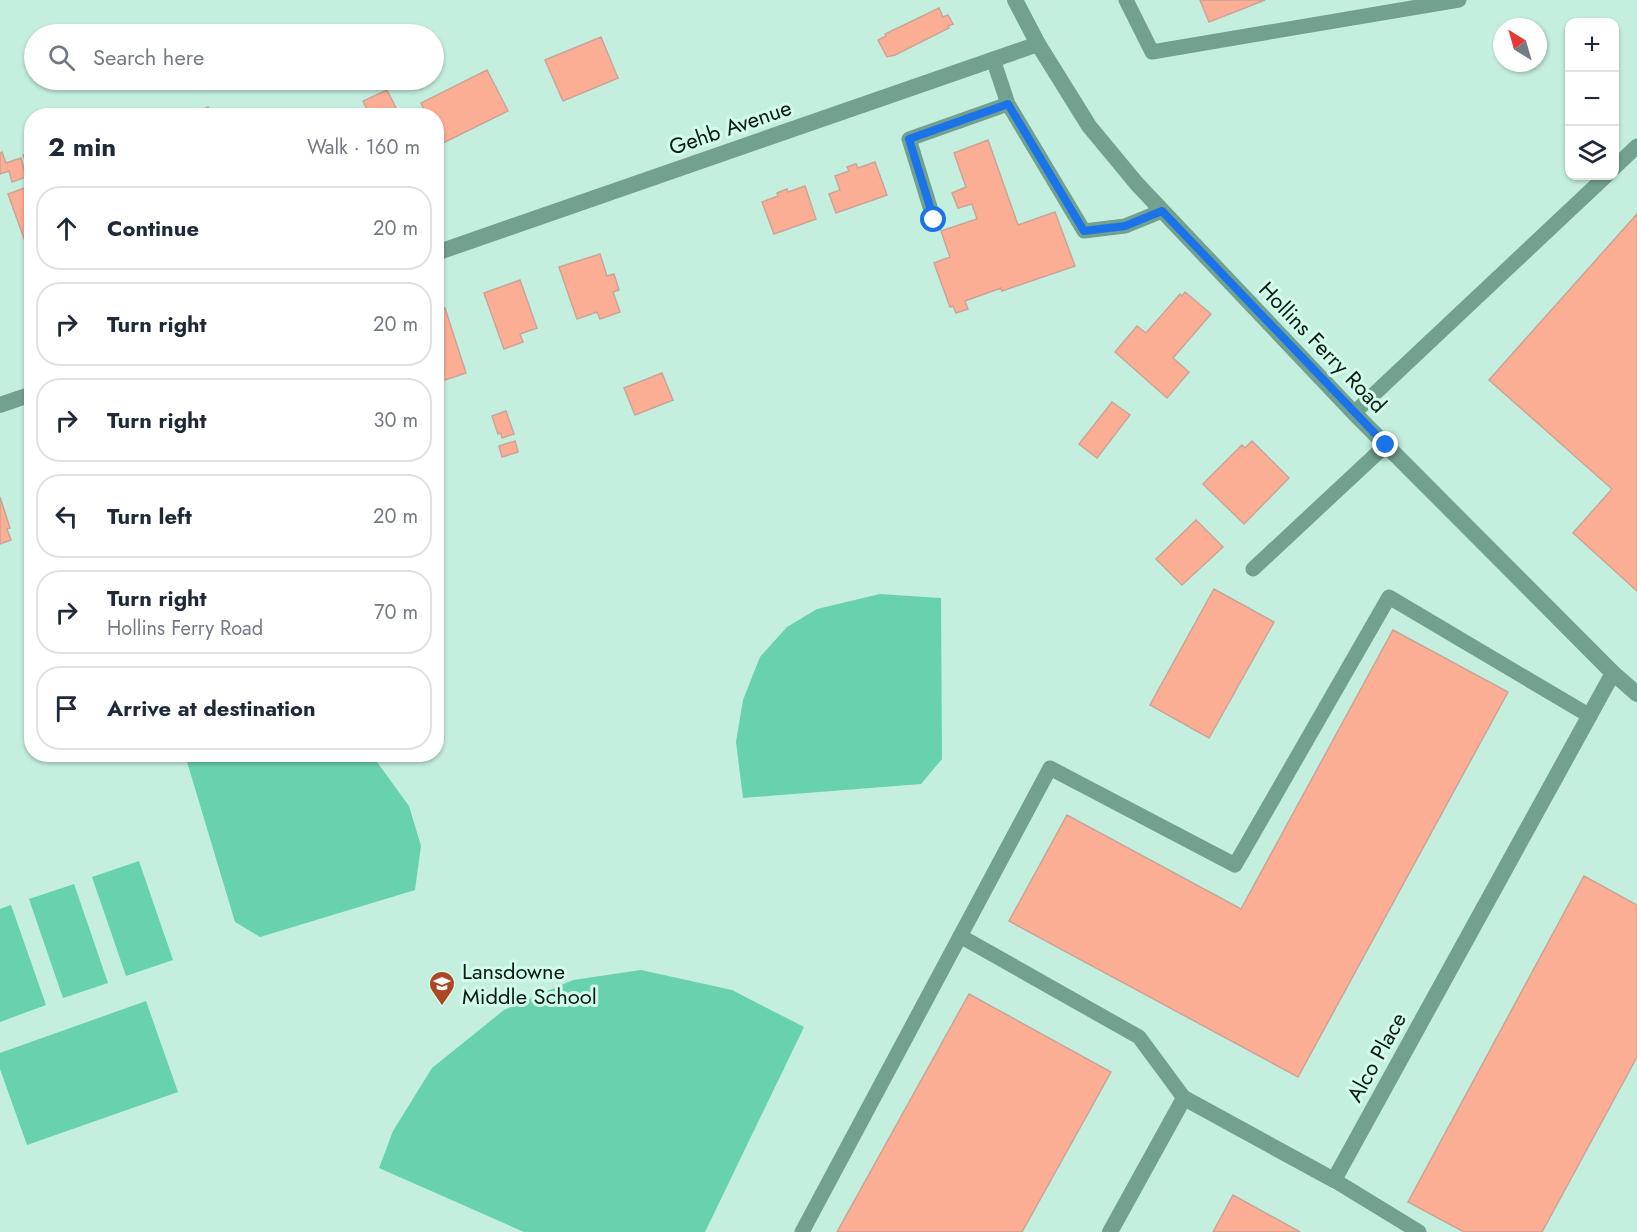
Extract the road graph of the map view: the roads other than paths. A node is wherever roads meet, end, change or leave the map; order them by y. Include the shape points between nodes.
1 (1015, 0) edge
2 (1126, 0) edge
3 (1459, 0) edge
4 (1038, 44) junction
5 (993, 59) junction
6 (1008, 104) junction
7 (1637, 146) edge
8 (1619, 163) edge
9 (1602, 180) edge
10 (1162, 211) junction
11 (934, 220) dead end
12 (444, 250) edge
13 (24, 397) edge
14 (0, 405) edge
15 (1354, 413) junction
16 (1386, 445) junction
17 (1253, 569) dead end
18 (1613, 673) junction
19 (1637, 694) edge
20 (1590, 716) junction
21 (960, 936) junction
22 (1184, 1098) junction
23 (1334, 1180) junction
24 (802, 1232) edge
25 (1110, 1232) edge
26 (1419, 1232) edge

1 - 4 street, Hollins Ferry Road
2 - 3 lane via 1152,52
4 - 5 street, Gehb Avenue
4 - 10 street, Hollins Ferry Road via 1089,126
5 - 6 lane
5 - 12 street, Gehb Avenue
6 - 10 lane via 1084,231 1125,226
6 - 11 lane via 909,139
7 - 8 lane
9 - 15 lane
10 - 15 street, Hollins Ferry Road
13 - 14 street
15 - 16 street, Hollins Ferry Road
16 - 17 lane
16 - 18 street, Hollins Ferry Road
18 - 19 street, Hollins Ferry Road
18 - 20 street, Alco Place
20 - 21 lane via 1389,597 1234,865 1050,768
20 - 23 street, Alco Place
21 - 22 lane via 1139,1037
21 - 24 lane
22 - 23 street
22 - 25 street
23 - 26 lane

